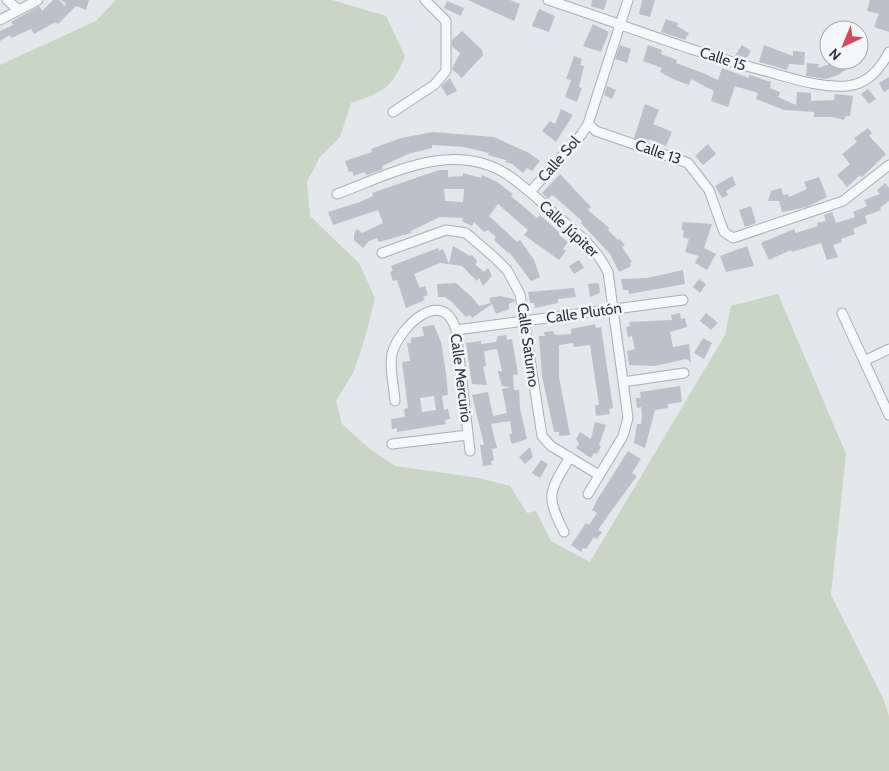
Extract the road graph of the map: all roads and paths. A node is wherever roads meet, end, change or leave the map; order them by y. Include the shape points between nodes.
1 (7, 0) edge
2 (38, 0) edge
3 (425, 0) edge
4 (548, 0) edge
5 (628, 0) edge
6 (18, 10) junction
7 (0, 20) edge
8 (620, 24) junction
9 (889, 52) edge
10 (393, 112) dead end
11 (588, 124) junction
12 (889, 165) edge
13 (530, 192) junction
14 (337, 194) dead end
15 (382, 253) dead end
16 (683, 300) dead end
17 (613, 309) junction
18 (842, 313) dead end
19 (526, 321) junction
20 (456, 330) junction
21 (889, 349) edge
22 (864, 361) junction
23 (684, 373) dead end
24 (623, 382) junction
25 (395, 401) dead end
26 (889, 416) edge
27 (468, 434) junction
28 (392, 444) dead end
29 (470, 451) dead end
30 (570, 458) junction
31 (599, 475) junction
32 (588, 494) dead end
33 (564, 532) dead end

1 - 6 street
2 - 6 street
3 - 10 street via 446,21 446,71 434,85
4 - 8 street, Calle 15
5 - 8 street
6 - 7 street
8 - 9 street, Calle 15 via 736,64 812,84 848,86 867,80 881,68
8 - 11 street
11 - 12 street, Calle 13 via 596,131 688,163 708,190 724,232 733,238 843,202
11 - 13 street, Calle Sol
13 - 14 street, Calle Júpiter via 506,174 484,164 453,158 421,163
13 - 17 street, Calle Júpiter via 589,244 602,260 608,272
15 - 19 street, Calle Saturno via 446,230 466,234 507,270 520,294
16 - 17 street, Calle Plutón
17 - 19 street, Calle Plutón
17 - 24 street, Calle Júpiter
18 - 22 street
19 - 20 street, Calle Plutón
19 - 30 street, Calle Saturno via 539,429 551,446
20 - 25 street, Calle Mercurio via 452,318 443,310 434,310 409,323 399,336 391,356
20 - 27 street, Calle Mercurio
21 - 22 street
22 - 26 street
23 - 24 street
24 - 31 street, Calle Júpiter via 628,418 623,436
27 - 28 street
27 - 29 street, Calle Mercurio
30 - 31 street, Calle Saturno
30 - 33 street via 551,490 551,506
31 - 32 street, Calle Júpiter

